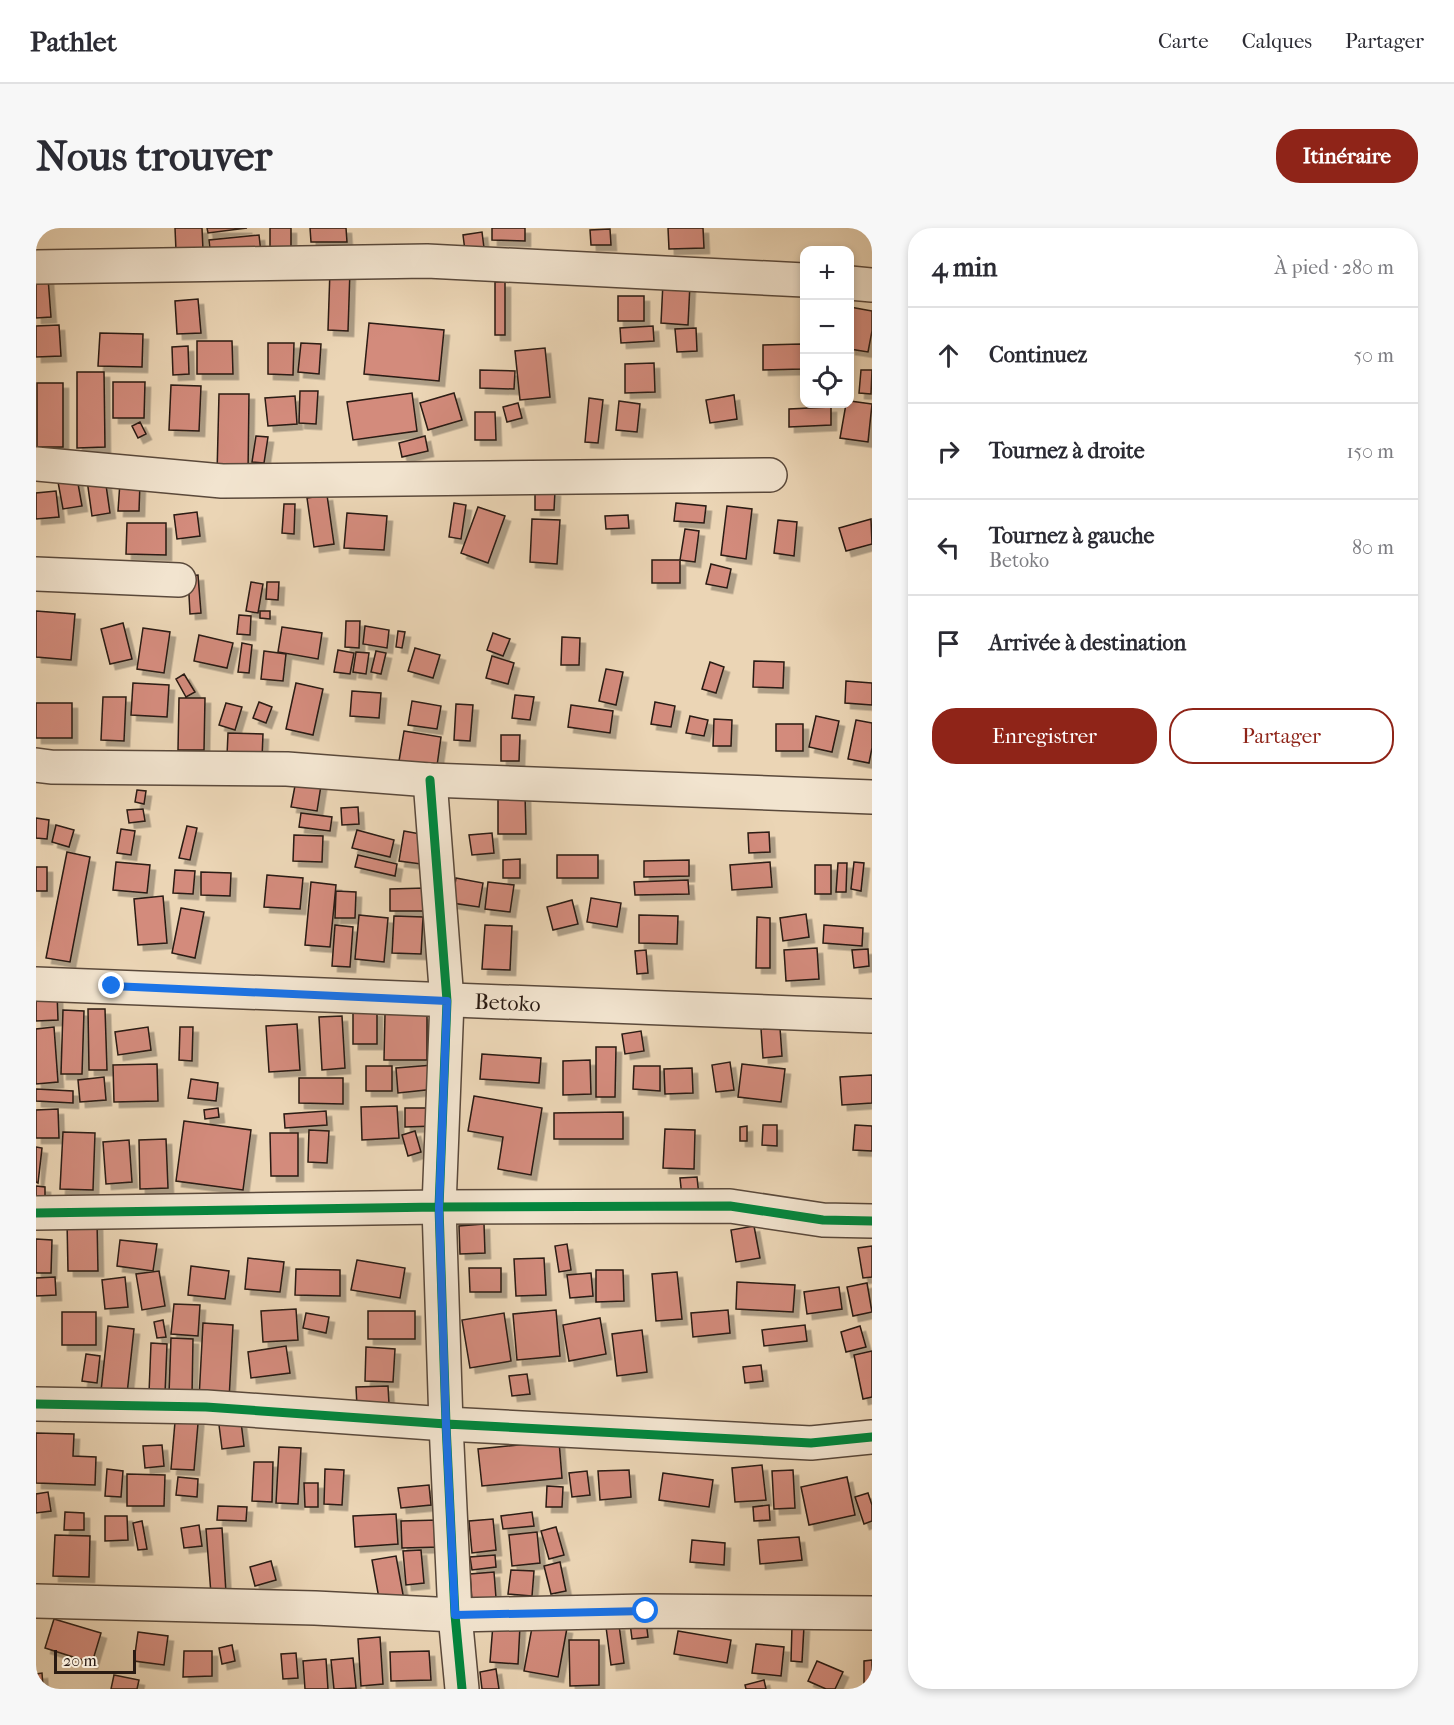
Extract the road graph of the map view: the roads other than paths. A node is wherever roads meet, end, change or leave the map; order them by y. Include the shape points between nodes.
1 (36, 267) edge
2 (800, 280) edge
3 (854, 284) edge
4 (872, 285) edge
5 (36, 464) edge
6 (770, 475) dead end
7 (36, 574) edge
8 (179, 580) dead end
9 (36, 765) edge
10 (430, 780) junction
11 (872, 797) edge
12 (36, 984) edge
13 (447, 1001) junction
14 (872, 1016) edge
15 (439, 1208) junction
16 (36, 1213) edge
17 (872, 1221) edge
18 (36, 1404) edge
19 (446, 1424) junction
20 (872, 1437) edge
21 (36, 1601) edge
22 (872, 1613) edge
23 (455, 1615) junction
24 (462, 1689) edge

1 - 2 street via 428,261
3 - 4 street
5 - 6 street via 222,481
7 - 8 street
9 - 10 street via 287,770
10 - 11 street
10 - 13 street
12 - 13 street, Betoko
13 - 14 street, Betoko
13 - 15 street
15 - 16 street
15 - 17 street via 729,1206 823,1220
15 - 19 street
18 - 19 street via 206,1407
19 - 20 street via 811,1443
19 - 23 street
21 - 23 street
22 - 23 street via 646,1611
23 - 24 street

